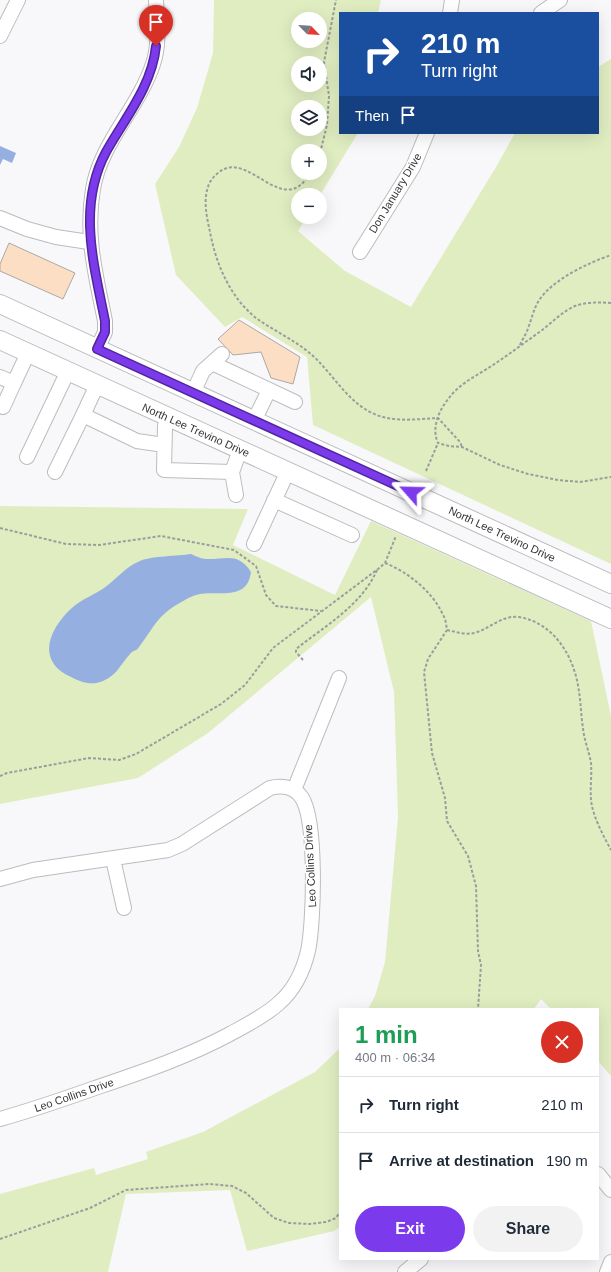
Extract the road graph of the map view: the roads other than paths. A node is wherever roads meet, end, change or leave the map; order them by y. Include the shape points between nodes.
1 (18, 0) edge
2 (156, 0) edge
3 (452, 0) edge
4 (560, 0) edge
5 (450, 12) edge
6 (542, 12) edge
7 (0, 36) edge
8 (427, 134) edge
9 (0, 218) edge
10 (89, 242) junction
11 (360, 252) dead end
12 (0, 304) edge
13 (0, 340) edge
14 (97, 349) junction
15 (28, 353) junction
16 (68, 371) junction
17 (0, 377) edge
18 (14, 383) junction
19 (97, 385) junction
20 (269, 390) junction
21 (193, 393) junction
22 (295, 402) dead end
23 (2, 406) dead end
24 (82, 415) junction
25 (168, 417) junction
26 (254, 421) junction
27 (164, 446) junction
28 (240, 450) junction
29 (28, 457) dead end
30 (288, 471) junction
31 (55, 472) dead end
32 (232, 472) junction
33 (236, 495) dead end
34 (274, 500) junction
35 (352, 535) dead end
36 (254, 544) dead end
37 (611, 584) edge
38 (611, 619) edge
39 (339, 678) dead end
40 (294, 790) junction
41 (113, 859) junction
42 (0, 879) edge
43 (124, 908) dead end
44 (0, 1119) edge
45 (599, 1175) edge
46 (611, 1190) edge
47 (419, 1260) edge
48 (611, 1262) edge
49 (405, 1272) edge
50 (607, 1272) edge

1 - 7 street
2 - 10 street via 154,62 136,102 105,153 98,170 93,188
3 - 5 street
4 - 6 street
8 - 11 street, Don January Drive via 413,167
9 - 10 street via 56,238
10 - 14 street via 105,321 105,332
12 - 14 main road, North Lee Trevino Drive
13 - 15 main road, North Lee Trevino Drive
14 - 21 main road, North Lee Trevino Drive
15 - 16 main road, North Lee Trevino Drive
15 - 18 street
16 - 19 main road, North Lee Trevino Drive
16 - 29 street
17 - 18 street
18 - 23 street
19 - 24 street
19 - 25 main road, North Lee Trevino Drive
20 - 21 street via 217,358 203,371
20 - 22 street
20 - 26 street
21 - 26 main road, North Lee Trevino Drive
24 - 27 street via 137,441
24 - 31 street
25 - 27 street
25 - 28 main road, North Lee Trevino Drive
26 - 37 main road, North Lee Trevino Drive
27 - 32 street via 164,470
28 - 30 main road, North Lee Trevino Drive
28 - 32 street
30 - 34 street
30 - 38 main road, North Lee Trevino Drive
32 - 33 street
34 - 35 street
34 - 36 street
39 - 40 street
40 - 41 street via 281,786 270,788 182,844 168,850
40 - 44 street, Leo Collins Drive via 303,799 307,810 313,892 308,952 298,980 291,990 278,1004 255,1020 178,1060
41 - 42 street via 33,870
41 - 43 street
45 - 46 street
47 - 49 street
48 - 50 street

